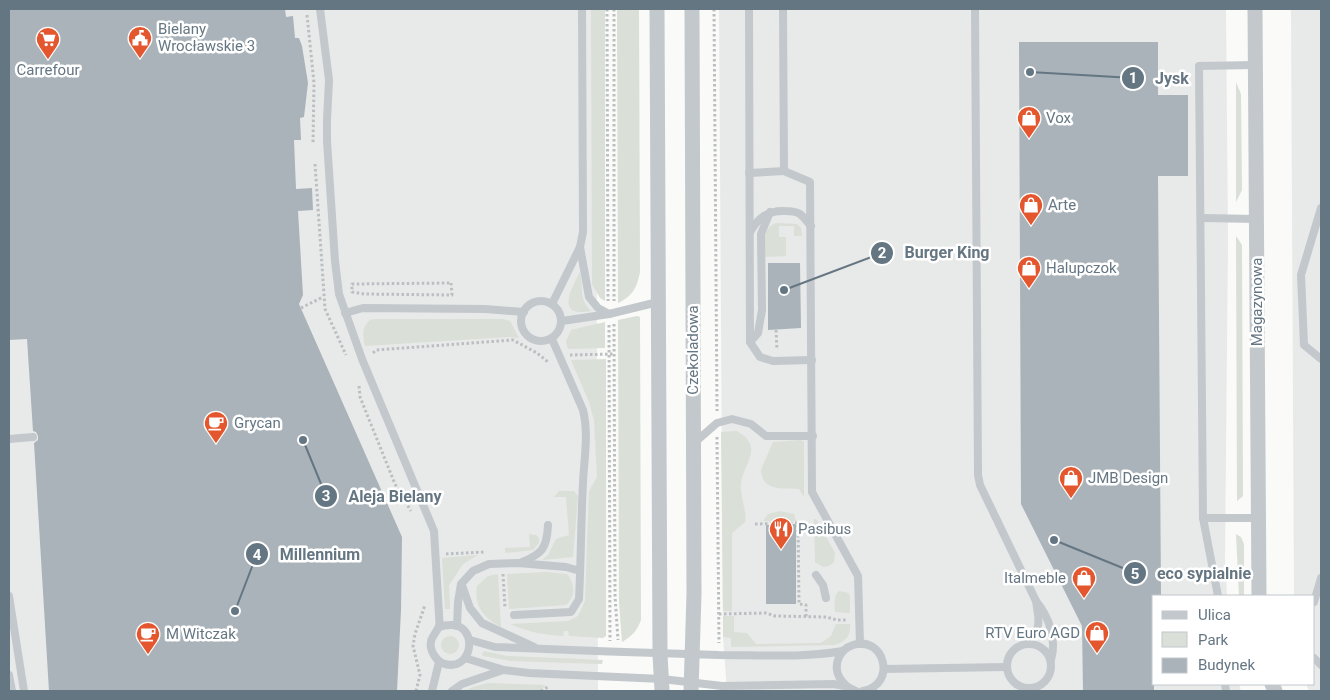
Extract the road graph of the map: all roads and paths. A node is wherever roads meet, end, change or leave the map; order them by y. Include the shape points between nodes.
1 (320, 9) edge
2 (582, 9) edge
3 (607, 9) edge
4 (657, 9) edge
5 (692, 9) edge
6 (714, 9) edge
7 (749, 9) edge
8 (783, 9) edge
9 (975, 9) edge
10 (1255, 9) edge
11 (1256, 65) junction
12 (784, 171) junction
13 (749, 173) junction
14 (1321, 208) edge
15 (770, 212) junction
16 (1200, 218) junction
17 (1257, 219) junction
18 (811, 226) junction
19 (749, 234) junction
20 (580, 247) junction
21 (352, 292) joint
22 (323, 297) dead end
23 (608, 302) dead end
24 (658, 302) junction
25 (552, 304) junction
26 (301, 308) dead end
27 (524, 312) junction
28 (345, 313) junction
29 (609, 314) junction
30 (562, 321) junction
31 (609, 323) dead end
32 (776, 330) dead end
33 (552, 340) junction
34 (750, 342) junction
35 (609, 354) junction
36 (614, 354) dead end
37 (570, 355) dead end
38 (777, 355) dead end
39 (369, 356) dead end
40 (1321, 359) edge
41 (812, 360) junction
42 (551, 361) dead end
43 (717, 423) junction
44 (813, 436) junction
45 (33, 437) dead end
46 (9, 439) edge
47 (693, 445) junction
48 (1203, 518) junction
49 (1258, 518) junction
50 (755, 524) dead end
51 (548, 525) dead end
52 (493, 551) dead end
53 (441, 552) dead end
54 (518, 564) junction
55 (580, 571) junction
56 (816, 575) dead end
57 (1321, 578) edge
58 (461, 584) junction
59 (1218, 595) edge
60 (1259, 595) edge
61 (9, 596) edge
62 (826, 598) dead end
63 (1315, 599) edge
64 (1036, 601) junction
65 (719, 614) junction
66 (514, 615) dead end
67 (806, 617) junction
68 (860, 620) junction
69 (457, 626) junction
70 (439, 627) junction
71 (610, 635) junction
72 (618, 635) dead end
73 (470, 640) junction
74 (719, 643) dead end
75 (1028, 643) junction
76 (610, 644) dead end
77 (860, 644) junction
78 (538, 649) junction
79 (844, 651) junction
80 (660, 654) junction
81 (692, 654) junction
82 (465, 658) junction
83 (1051, 660) junction
84 (439, 662) junction
85 (1006, 667) junction
86 (884, 669) junction
87 (504, 670) junction
88 (9, 675) edge
89 (662, 685) edge
90 (690, 686) edge
91 (844, 686) junction
92 (1039, 689) edge
93 (12, 691) edge
94 (24, 691) edge
95 (432, 691) edge
96 (452, 691) edge
97 (856, 691) edge
98 (863, 691) edge

1 - 28 lane via 329,80 326,120 335,261
2 - 20 lane via 583,232
3 - 23 path
4 - 24 street
5 - 47 street, Czekoladowa
6 - 43 path
7 - 13 lane
8 - 12 lane
9 - 64 lane via 978,475 980,486
10 - 11 street, Magazynowa
11 - 16 lane via 1199,66
11 - 17 street, Magazynowa
12 - 13 lane
12 - 18 lane via 810,182
13 - 19 lane
14 - 40 lane via 1301,275 1304,345
15 - 18 lane via 795,212
15 - 19 lane via 760,217
15 - 34 lane via 761,234 762,310 758,332
16 - 17 lane
16 - 48 lane
17 - 49 street, Magazynowa
18 - 41 lane
19 - 34 lane
20 - 25 lane
20 - 29 lane via 589,297 598,308
21 - 21 path via 364,294 452,295 451,283 352,284
22 - 26 path
24 - 29 lane
24 - 80 street
25 - 27 lane via 540,301
25 - 30 lane
27 - 28 lane via 363,308
27 - 33 lane via 522,326 529,337 542,342
28 - 70 lane via 434,531
29 - 30 lane
30 - 33 lane
31 - 35 path
32 - 38 path
33 - 55 lane via 586,423
34 - 41 lane via 760,357 773,361
35 - 36 path
35 - 37 path
35 - 71 path
39 - 42 path via 376,350 512,340
41 - 44 lane
43 - 44 lane via 742,420 766,436
43 - 47 lane
43 - 65 path
44 - 68 lane via 812,492 858,576
45 - 46 lane
47 - 81 street, Czekoladowa
48 - 49 lane
48 - 59 lane
49 - 60 street, Magazynowa
50 - 67 path via 798,523 799,604 806,605
51 - 54 lane via 544,547 536,556
52 - 53 path
54 - 55 lane via 566,566
54 - 58 lane via 490,564 473,571
55 - 66 lane via 579,599 570,612
56 - 62 lane
57 - 63 lane
58 - 69 lane
58 - 78 lane via 470,608 482,622
61 - 94 lane
64 - 75 lane via 1038,630
64 - 83 lane via 1051,629
65 - 67 path via 766,613
65 - 74 path
67 - 68 path
68 - 77 lane
69 - 70 lane
69 - 73 lane
70 - 84 lane via 430,646
71 - 72 path
71 - 76 path
73 - 78 lane via 495,648
73 - 82 lane
75 - 83 lane via 1042,648
75 - 85 lane via 1013,650
77 - 79 lane
77 - 86 lane via 875,649 882,658
78 - 80 lane
79 - 81 lane via 826,654
79 - 91 lane via 836,668
80 - 81 lane
80 - 89 street
81 - 90 street, Czekoladowa
82 - 84 lane via 453,664
82 - 87 lane
83 - 92 lane via 1049,676
84 - 95 lane
85 - 86 lane
85 - 92 lane via 1016,684
86 - 98 lane via 878,684
87 - 89 lane
87 - 96 lane via 462,684
88 - 93 lane
89 - 90 lane
90 - 91 lane
91 - 97 lane

